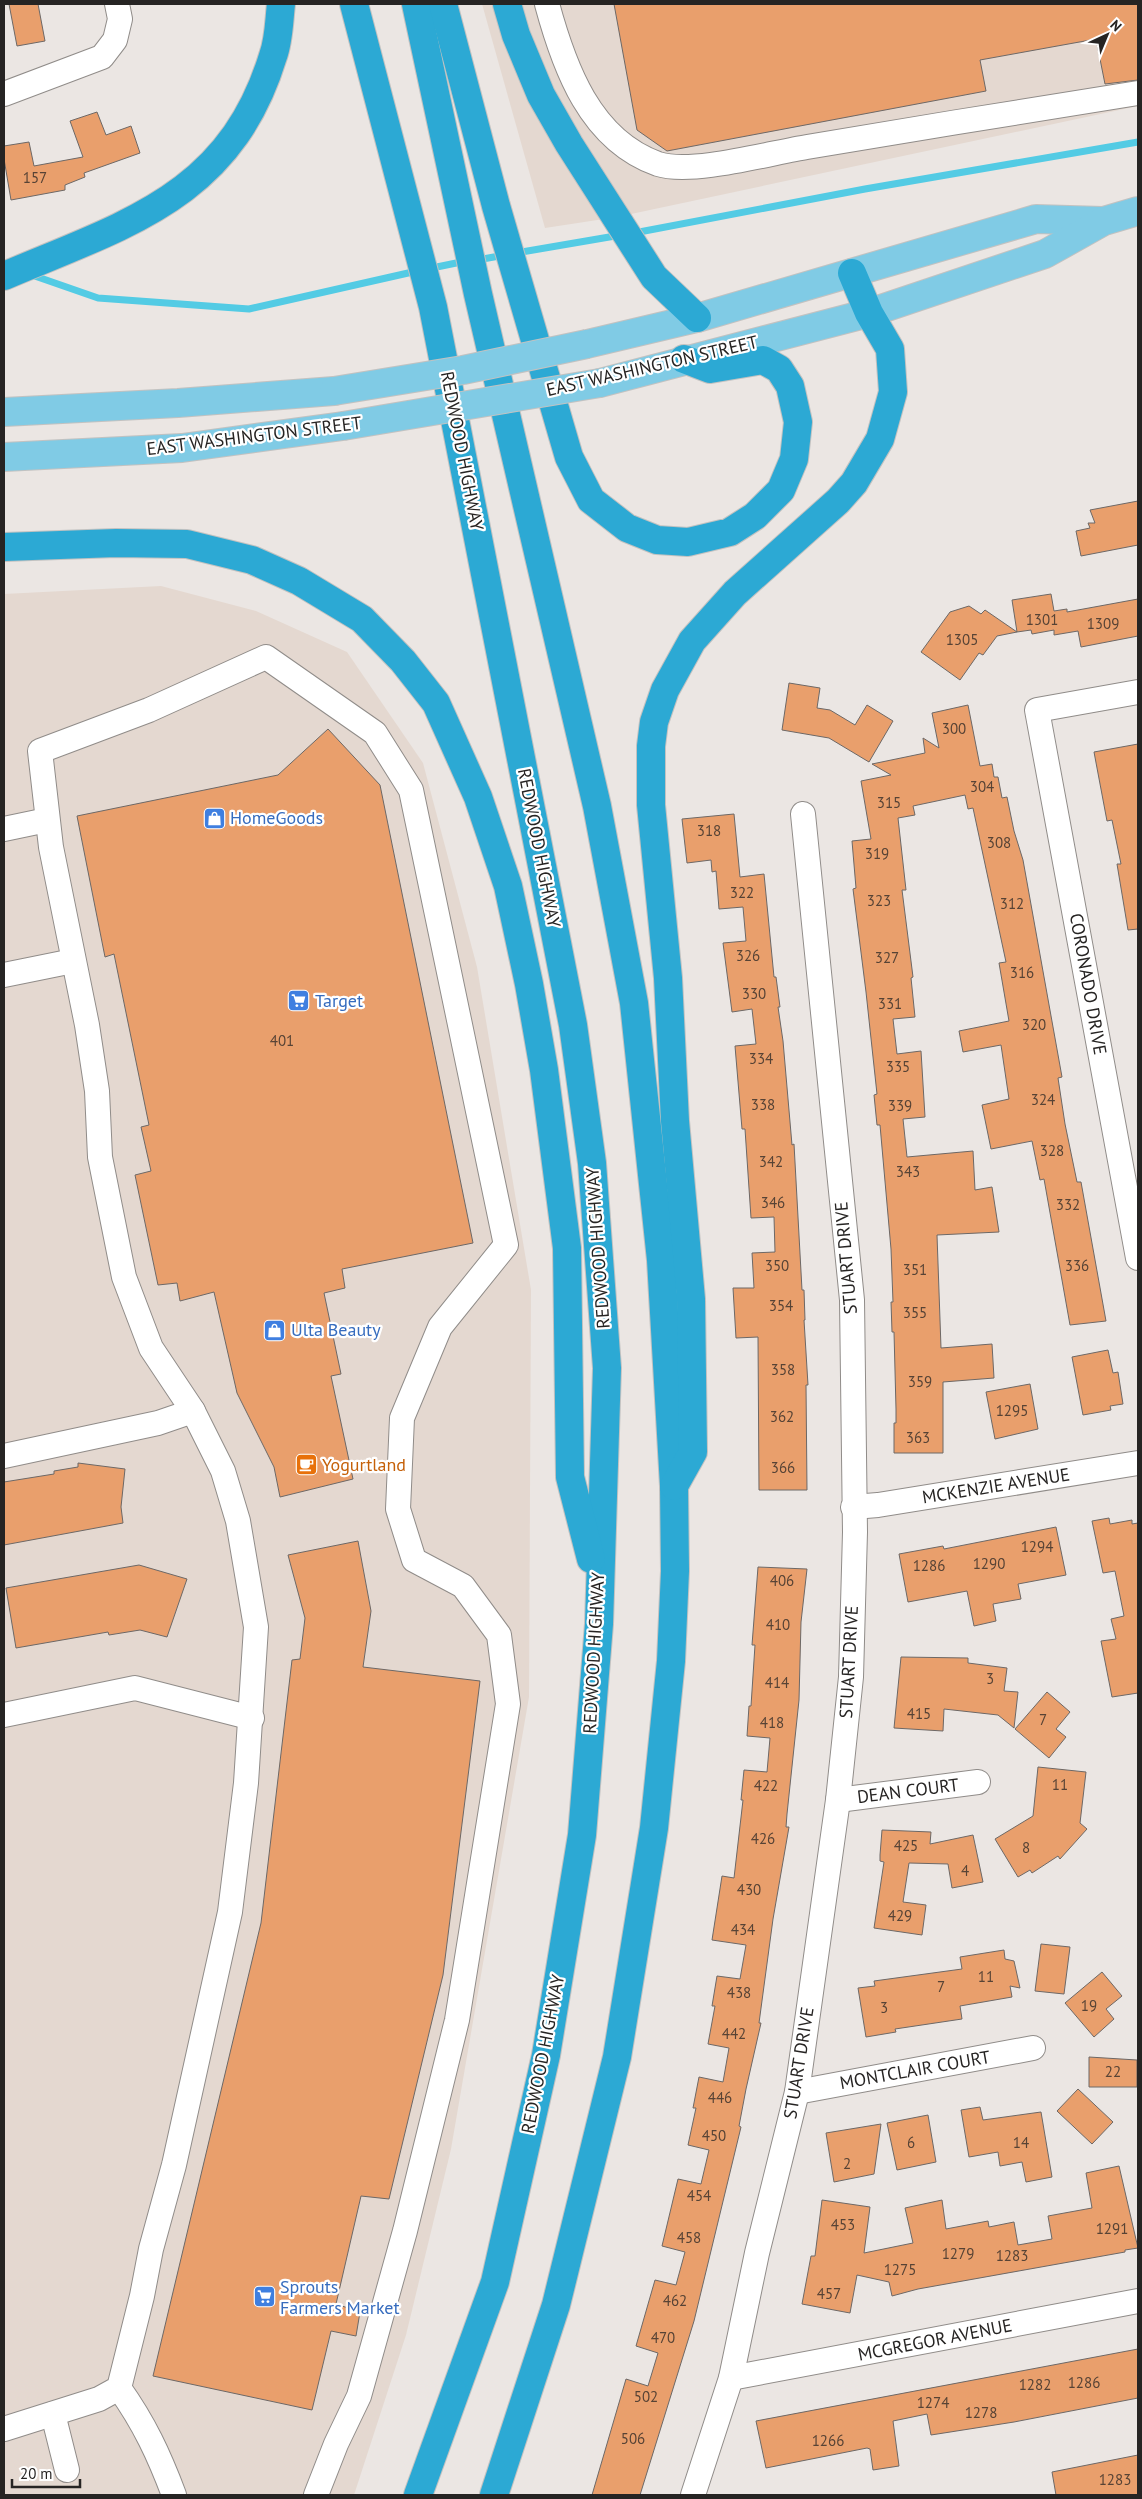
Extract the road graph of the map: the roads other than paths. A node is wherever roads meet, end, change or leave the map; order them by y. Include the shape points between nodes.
1 (117, 4) edge
2 (281, 4) edge
3 (354, 4) edge
4 (416, 4) edge
5 (443, 4) edge
6 (507, 4) edge
7 (546, 4) edge
8 (1138, 93) edge
9 (4, 94) edge
10 (1138, 211) edge
11 (1104, 221) junction
12 (852, 273) junction
13 (4, 276) edge
14 (869, 313) junction
15 (697, 318) junction
16 (684, 359) junction
17 (4, 412) edge
18 (4, 457) edge
19 (4, 547) edge
20 (1138, 692) edge
21 (803, 814) dead end
22 (47, 820) junction
23 (4, 829) edge
24 (73, 961) junction
25 (4, 975) edge
26 (1138, 1258) edge
27 (192, 1411) junction
28 (4, 1456) edge
29 (1138, 1463) edge
30 (674, 1486) junction
31 (853, 1507) junction
32 (598, 1590) junction
33 (4, 1715) edge
34 (252, 1718) junction
35 (978, 1782) dead end
36 (838, 1800) junction
37 (1033, 2048) dead end
38 (797, 2092) junction
39 (1138, 2301) edge
40 (731, 2378) junction
41 (119, 2388) junction
42 (54, 2414) junction
43 (4, 2429) edge
44 (66, 2470) dead end
45 (174, 2495) edge
46 (316, 2495) edge
47 (418, 2495) edge
48 (494, 2495) edge
49 (693, 2495) edge

1 - 9 street via 120,20 115,40 102,57
2 - 13 highway via 274,54 257,100 242,128 196,180 143,216
3 - 32 highway, REDWOOD HIGHWAY via 434,307 571,1015 591,1153 607,1368
4 - 30 highway via 478,294 596,806 634,1003 661,1260
5 - 16 highway via 496,206 569,457 591,500 627,528 657,540 688,542 730,532 755,516 781,490 794,459 798,422 790,386 779,369 763,360 710,369
6 - 15 highway via 516,35 542,95 579,160 654,277
7 - 8 street via 556,40 580,95 624,147 659,164 700,167
10 - 11 main road, EAST WASHINGTON STREET
11 - 12 main road, EAST WASHINGTON STREET via 1036,219
11 - 14 main road, EAST WASHINGTON STREET via 1045,254
12 - 14 highway
12 - 15 main road, EAST WASHINGTON STREET
14 - 16 main road, EAST WASHINGTON STREET
14 - 30 highway via 890,349 893,392 880,439 854,483 838,501 735,593 692,641 665,690 654,722 651,805 668,978 675,1121 692,1309 693,1452
15 - 17 main road, EAST WASHINGTON STREET, bridge via 463,370 334,391
16 - 18 main road, EAST WASHINGTON STREET, bridge via 600,383 343,426 182,448
19 - 32 highway via 187,544 252,560 299,581 362,619 403,661 436,703 478,797 508,886 529,984 544,1070 567,1248 570,1477
20 - 26 street, CORONADO DRIVE via 1037,710
21 - 31 street, STUART DRIVE via 852,1300
22 - 23 street
22 - 24 street
22 - 46 street via 40,751 149,710 266,657 375,733 411,790 506,1245 440,1327 402,1418 398,1509 414,1560 463,1586 499,1635 508,1704 457,2020 405,2231 359,2396
24 - 25 street
24 - 27 street via 97,1091 100,1157 127,1287 152,1348
27 - 28 street via 158,1423
27 - 34 street via 223,1471 238,1521 256,1627
29 - 31 street, MCKENZIE AVENUE
30 - 48 highway via 671,1661 654,1828 617,2057 556,2305
31 - 36 street, STUART DRIVE via 851,1677
32 - 47 highway, REDWOOD HIGHWAY via 598,1632 582,1835 546,2055 495,2282
33 - 34 street via 135,1688
34 - 41 street via 230,1912 174,2165
35 - 36 street, DEAN COURT
36 - 38 street, STUART DRIVE
37 - 38 street, MONTCLAIR COURT
38 - 40 street, STUART DRIVE via 755,2262
39 - 40 street, MCGREGOR AVENUE
40 - 49 street, STUART DRIVE
41 - 42 street via 99,2399
41 - 45 street via 154,2444
42 - 43 street
42 - 44 street

